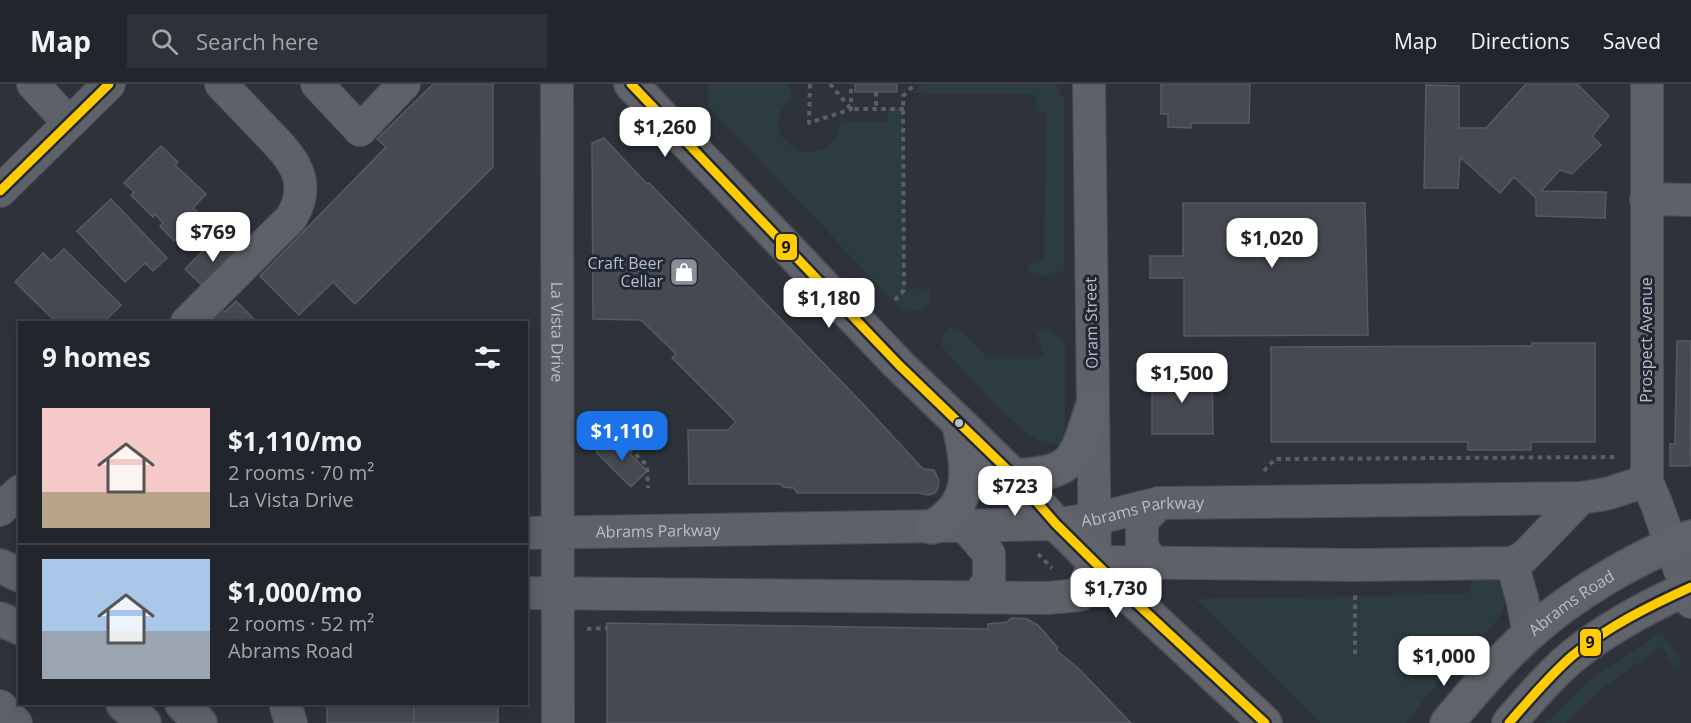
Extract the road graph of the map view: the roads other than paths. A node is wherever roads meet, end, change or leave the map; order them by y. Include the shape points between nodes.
1 (33, 84) edge
2 (109, 84) edge
3 (221, 84) edge
4 (317, 84) edge
5 (404, 84) edge
6 (557, 84) edge
7 (631, 84) edge
8 (1089, 84) edge
9 (1647, 84) edge
10 (69, 123) junction
11 (0, 191) edge
12 (1646, 199) junction
13 (1691, 200) edge
14 (188, 321) edge
15 (1092, 408) junction
16 (959, 424) junction
17 (1014, 476) junction
18 (1647, 481) junction
19 (18, 493) edge
20 (1581, 498) junction
21 (1159, 503) junction
22 (0, 510) edge
23 (1095, 519) junction
24 (1056, 524) junction
25 (965, 526) junction
26 (932, 527) junction
27 (528, 533) edge
28 (558, 533) junction
29 (1680, 541) edge
30 (1095, 562) junction
31 (1512, 563) junction
32 (1155, 564) junction
33 (0, 566) edge
34 (18, 574) edge
35 (528, 592) edge
36 (558, 593) junction
37 (1689, 593) edge
38 (0, 595) edge
39 (977, 597) junction
40 (18, 603) edge
41 (0, 619) edge
42 (18, 627) edge
43 (1529, 634) junction
44 (124, 705) edge
45 (183, 705) edge
46 (0, 706) edge
47 (16, 723) edge
48 (144, 723) edge
49 (200, 723) edge
50 (558, 723) edge
51 (1265, 723) edge
52 (1448, 723) edge
53 (1509, 723) edge

1 - 10 street
2 - 10 street
3 - 14 street via 291,157 300,180 300,193 291,218
4 - 5 street via 360,130
6 - 28 street, La Vista Drive
7 - 16 main road
8 - 15 street, Oram Street
9 - 12 street, Prospect Avenue
10 - 11 street
12 - 13 street
12 - 18 street, Prospect Avenue
15 - 17 main road via 1079,446 1067,465 1050,473
15 - 23 street, Oram Street
16 - 17 main road
16 - 26 main road via 967,460 965,484 952,513
17 - 24 main road
18 - 20 street, Abrams Parkway
18 - 29 street, Prospect Avenue
19 - 22 street
20 - 21 street, Abrams Parkway
20 - 31 street via 1524,557
21 - 23 street, Abrams Parkway
21 - 32 street via 1142,521 1142,548
23 - 24 street, Abrams Parkway
23 - 30 street, Oram Street
24 - 25 street, Abrams Parkway
24 - 30 main road
25 - 26 street, Abrams Parkway
25 - 39 street via 989,554 989,581
26 - 28 street, Abrams Parkway
27 - 28 street, Abrams Parkway
28 - 36 street, La Vista Drive
29 - 37 street, Prospect Avenue
29 - 43 main road, Abrams Road via 1616,573
30 - 32 street
30 - 39 street via 1080,595
30 - 51 main road
31 - 32 street
31 - 43 street
33 - 34 main road
35 - 36 street
36 - 39 street
36 - 50 street, La Vista Drive
37 - 53 main road via 1664,599 1594,640 1542,685
38 - 40 main road
41 - 42 main road
43 - 52 main road, Abrams Road
44 - 48 main road
45 - 49 main road
46 - 47 street

